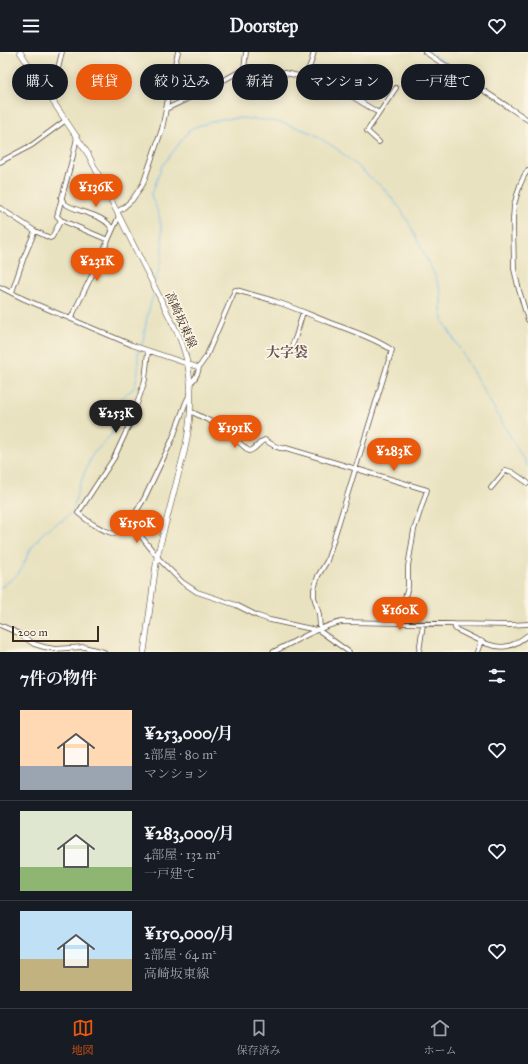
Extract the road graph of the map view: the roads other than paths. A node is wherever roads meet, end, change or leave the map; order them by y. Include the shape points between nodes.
1 (20, 52) edge
2 (62, 52) edge
3 (178, 52) edge
4 (246, 52) edge
5 (314, 52) edge
6 (425, 52) edge
7 (28, 64) edge
8 (59, 64) edge
9 (245, 64) edge
10 (310, 64) edge
11 (232, 76) edge
12 (396, 88) dead end
13 (52, 100) edge
14 (357, 100) edge
15 (166, 109) junction
16 (379, 113) junction
17 (66, 120) junction
18 (528, 120) edge
19 (77, 137) junction
20 (379, 142) dead end
21 (0, 162) edge
22 (528, 170) edge
23 (61, 198) junction
24 (0, 208) edge
25 (118, 214) junction
26 (61, 220) junction
27 (112, 230) junction
28 (35, 231) junction
29 (108, 240) junction
30 (0, 287) edge
31 (12, 292) junction
32 (303, 312) junction
33 (71, 318) junction
34 (528, 320) edge
35 (291, 348) dead end
36 (148, 351) junction
37 (188, 364) junction
38 (199, 367) junction
39 (190, 383) junction
40 (190, 394) junction
41 (190, 411) junction
42 (356, 468) junction
43 (528, 483) edge
44 (491, 488) dead end
45 (129, 521) junction
46 (157, 557) junction
47 (398, 623) junction
48 (423, 624) junction
49 (454, 624) junction
50 (528, 624) edge
51 (0, 625) edge
52 (318, 629) junction
53 (528, 635) edge
54 (481, 641) junction
55 (104, 652) edge
56 (144, 652) edge
57 (273, 652) edge
58 (349, 652) edge
59 (419, 652) edge
60 (477, 652) edge

1 - 7 main road, 高崎坂東線
2 - 8 street
3 - 15 street
4 - 9 street
5 - 10 street
6 - 18 street
11 - 15 street
12 - 16 street
13 - 17 main road, 高崎坂東線
14 - 16 street
15 - 25 street via 156,148 141,188
16 - 20 street via 367,131
17 - 19 main road, 高崎坂東線
17 - 21 street via 32,145
19 - 23 street
19 - 25 main road, 高崎坂東線
22 - 34 street via 520,185 513,219 514,269
23 - 26 street via 57,218
23 - 27 street via 67,205 105,221
24 - 28 street
25 - 27 street
25 - 37 main road, 高崎坂東線 via 177,332
26 - 28 street via 52,238
26 - 29 street
27 - 29 street
28 - 31 street
29 - 33 street
30 - 31 street
31 - 33 street
32 - 35 street
32 - 38 street via 235,290 206,357
32 - 42 street via 349,329 392,350
33 - 36 street
36 - 37 street
36 - 45 street via 145,380 132,418 114,458 78,513 94,526 114,534
37 - 38 street
37 - 39 main road, 高崎坂東線
38 - 39 street
39 - 40 main road, 高崎坂東線
40 - 41 main road, 高崎坂東線
40 - 45 street via 157,472 144,499
41 - 42 street via 220,426 249,451 265,440 279,448
41 - 46 main road, 高崎坂東線 via 185,449
42 - 47 street via 427,490 414,530 408,566 408,587
42 - 52 street via 327,561 316,580 314,597 319,614
43 - 44 street via 506,470
45 - 46 street
46 - 52 street via 182,582 197,592 270,620
46 - 56 main road, 高崎坂東線
47 - 48 street
47 - 52 street via 341,622
48 - 49 street
48 - 59 street
49 - 50 street
49 - 54 street via 457,630
51 - 55 street via 44,647 84,647
52 - 57 street
52 - 58 street
53 - 54 street via 506,647
54 - 60 street

